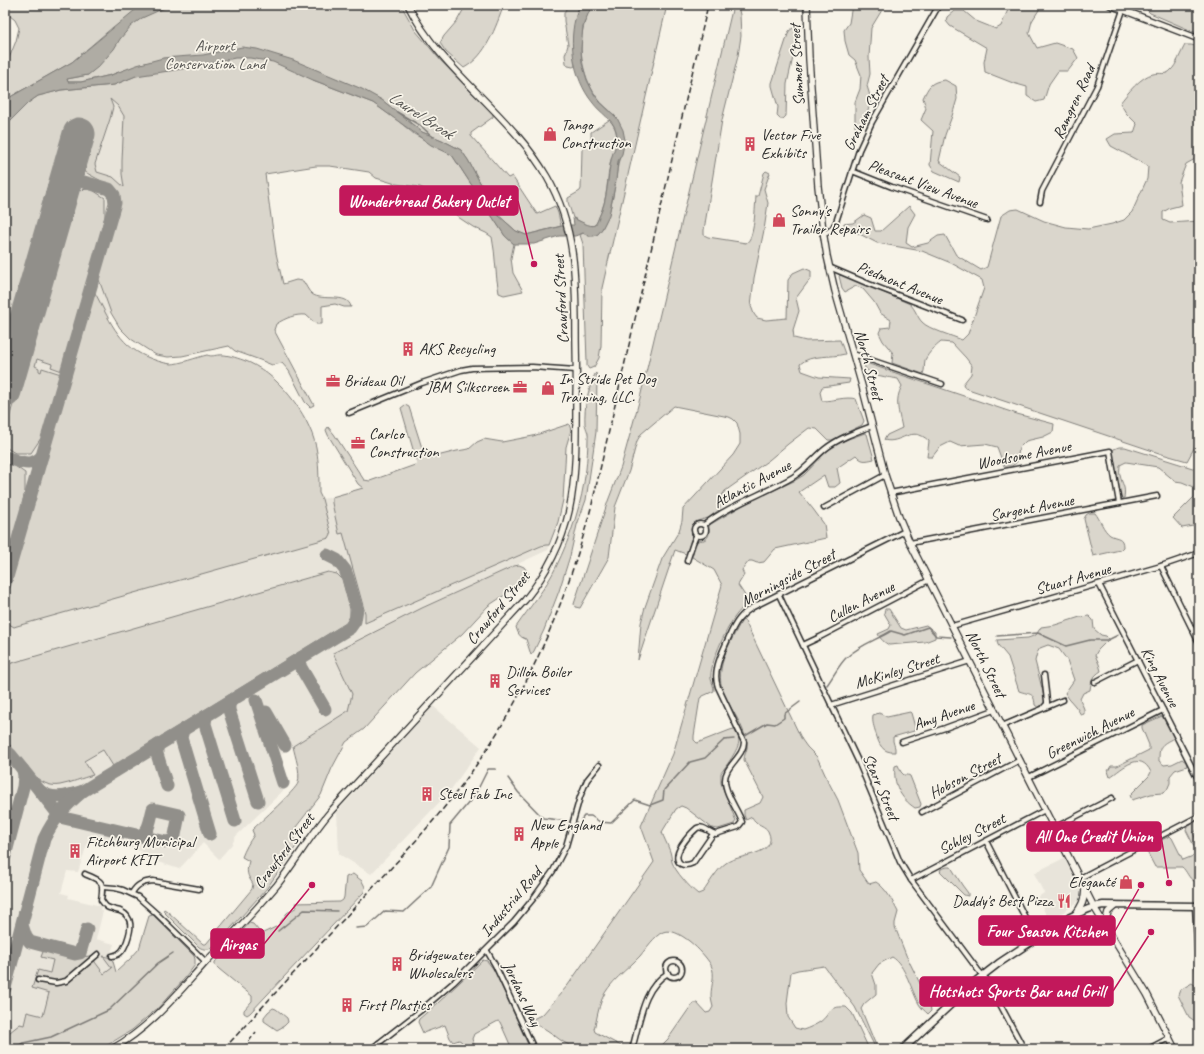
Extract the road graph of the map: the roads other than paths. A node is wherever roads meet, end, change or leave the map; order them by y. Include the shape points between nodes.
1 (408, 5) edge
2 (807, 5) edge
3 (939, 5) edge
4 (1110, 5) edge
5 (1123, 10) junction
6 (1199, 39) edge
7 (852, 171) junction
8 (1040, 202) dead end
9 (987, 220) dead end
10 (823, 235) junction
11 (829, 267) junction
12 (962, 320) dead end
13 (853, 354) junction
14 (576, 370) junction
15 (942, 384) dead end
16 (349, 413) dead end
17 (872, 426) junction
18 (885, 476) junction
19 (890, 493) junction
20 (1157, 496) dead end
21 (1119, 503) junction
22 (824, 508) dead end
23 (704, 525) junction
24 (905, 531) junction
25 (696, 536) junction
26 (910, 543) junction
27 (1199, 553) edge
28 (687, 561) dead end
29 (1161, 566) junction
30 (929, 580) junction
31 (1099, 584) junction
32 (779, 595) junction
33 (952, 626) junction
34 (1199, 643) edge
35 (803, 645) junction
36 (1138, 660) junction
37 (970, 661) junction
38 (1044, 675) dead end
39 (1094, 682) dead end
40 (1063, 700) dead end
41 (831, 705) junction
42 (1043, 709) junction
43 (994, 710) junction
44 (1163, 710) junction
45 (1002, 726) junction
46 (902, 742) dead end
47 (1020, 760) junction
48 (599, 765) dead end
49 (1029, 777) junction
50 (1199, 781) edge
51 (1112, 798) dead end
52 (1045, 810) junction
53 (922, 812) dead end
54 (1199, 816) edge
55 (1054, 828) junction
56 (713, 834) junction
57 (986, 841) junction
58 (85, 874) dead end
59 (1080, 878) junction
60 (910, 880) junction
61 (103, 887) junction
62 (199, 889) dead end
63 (1085, 889) junction
64 (132, 893) junction
65 (1116, 905) junction
66 (1197, 906) edge
67 (1094, 907) junction
68 (1075, 915) junction
69 (1105, 924) junction
70 (1036, 939) junction
71 (487, 950) junction
72 (98, 954) dead end
73 (112, 956) dead end
74 (206, 962) junction
75 (668, 973) dead end
76 (983, 975) junction
77 (38, 980) dead end
78 (1199, 981) edge
79 (1169, 1038) junction
80 (379, 1043) junction
81 (112, 1049) edge
82 (371, 1049) edge
83 (382, 1049) edge
84 (534, 1049) edge
85 (632, 1049) edge
86 (902, 1049) edge
87 (1024, 1049) edge
88 (1148, 1049) edge
89 (1175, 1049) edge

1 - 14 main road, Crawford Street via 422,31 445,60 509,125 532,154 559,200 574,260
2 - 10 main road, Summer Street via 818,193
3 - 7 street, Graham Street via 872,122
4 - 5 main road
5 - 6 main road
5 - 8 street, Ramgren Road via 1097,86 1042,191
7 - 9 street, Pleasant View Avenue
7 - 10 street, Graham Street via 836,222 832,229
10 - 11 main road, Summer Street
11 - 12 street, Piedmont Avenue
11 - 13 main road, North Street
13 - 15 street
13 - 17 main road, North Street
14 - 16 street via 532,367 468,369 445,375
14 - 74 main road, Crawford Street via 575,464 569,512 557,548 535,588 331,811 277,884
17 - 18 main road, North Street
17 - 23 street, Atlantic Avenue via 834,443 798,474 734,506
18 - 19 main road, North Street
18 - 22 street
19 - 21 street, Woodsome Avenue via 1110,451
19 - 24 main road, North Street
20 - 21 street, Sargent Avenue
21 - 26 street, Sargent Avenue
23 - 25 street, Atlantic Avenue via 698,524 695,527
23 - 25 street, Atlantic Avenue via 706,534
24 - 26 main road, North Street
24 - 32 street, Morningside Street
25 - 28 street, Atlantic Avenue
26 - 30 main road, North Street
27 - 29 street, Stuart Avenue
29 - 31 street, Stuart Avenue
29 - 34 street
30 - 33 main road, North Street
30 - 35 street, Cullen Avenue
31 - 33 street, Stuart Avenue
31 - 36 street, King Avenue
32 - 35 street, Starr Street
32 - 56 street, Morningside Street via 754,607 738,619 719,660 716,684 744,742 725,779 742,822 738,827
33 - 37 main road, North Street
35 - 41 street, Starr Street
36 - 39 street
36 - 44 street, King Avenue
37 - 41 street, McKinley Street
37 - 43 main road, North Street
38 - 42 street via 1047,703
40 - 42 street
41 - 60 street, Starr Street
42 - 45 street
43 - 45 main road, North Street
43 - 46 street, Amy Avenue
44 - 49 street, Greenwich Avenue
44 - 50 street, King Avenue
45 - 47 main road, North Street
47 - 49 main road, North Street
47 - 53 street, Hobson Street
48 - 71 street, Industrial Road via 587,780 568,840 553,871 514,922
49 - 52 main road, North Street
51 - 55 street
52 - 55 main road, North Street
52 - 57 street, Schley Street
54 - 59 street
55 - 59 main road, North Street
56 - 56 street via 693,863 685,865 678,861 678,851 695,829 702,827
57 - 60 street, Schley Street
57 - 70 street
58 - 61 street via 98,879
59 - 63 main road, North Street
60 - 76 street, Starr Street
61 - 64 street
61 - 73 street via 101,900 107,907 125,914 131,925 123,950
62 - 64 street via 146,882 138,885
63 - 67 main road, North Street
63 - 68 main road via 1084,901
64 - 74 street via 146,903
65 - 66 main road
65 - 67 main road
65 - 69 main road via 1108,912
66 - 78 street
67 - 68 main road
67 - 69 main road, North Street
68 - 70 main road
69 - 79 main road, North Street via 1147,994
70 - 76 main road
71 - 80 street, Industrial Road via 436,998
71 - 84 street, Jordans Way
72 - 77 street via 66,982
74 - 81 main road, Crawford Street via 160,1012
75 - 85 street via 655,983 645,1000
76 - 86 main road
76 - 87 street, Starr Street
79 - 88 street
79 - 89 main road, North Street
80 - 82 street, Industrial Road
80 - 83 street

